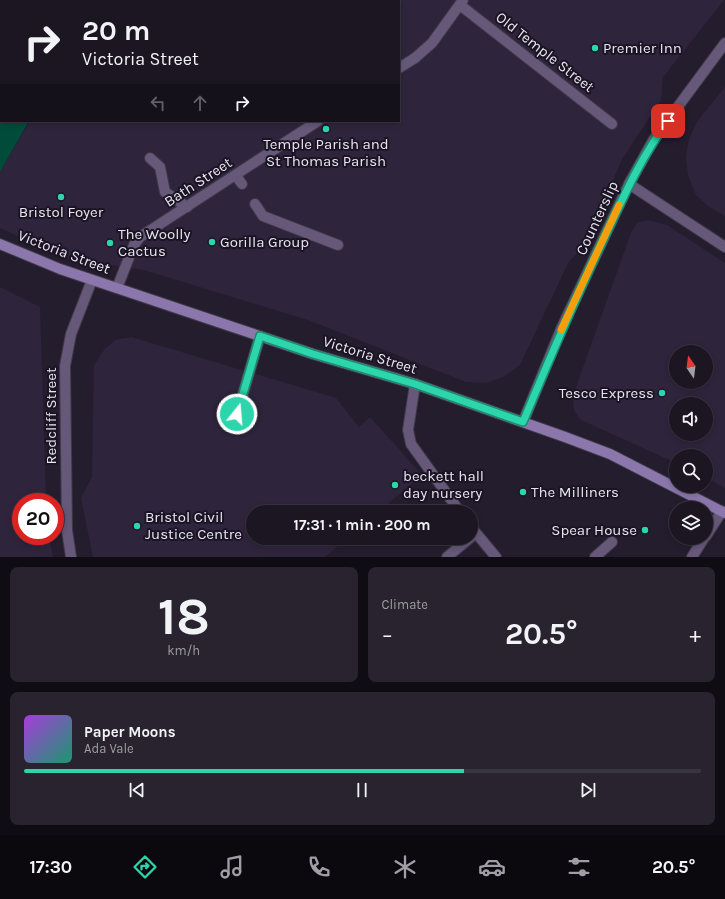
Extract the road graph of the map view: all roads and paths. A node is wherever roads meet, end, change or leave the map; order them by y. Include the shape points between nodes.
1 (462, 2) edge
2 (725, 43) edge
3 (400, 67) edge
4 (316, 122) edge
5 (612, 124) dead end
6 (150, 158) dead end
7 (629, 184) junction
8 (254, 204) dead end
9 (187, 207) junction
10 (0, 244) edge
11 (338, 245) dead end
12 (725, 247) edge
13 (92, 280) junction
14 (117, 288) junction
15 (260, 336) junction
16 (415, 384) junction
17 (237, 414) dead end
18 (523, 422) junction
19 (455, 505) edge
20 (724, 512) edge
21 (713, 526) edge
22 (478, 540) edge
23 (612, 542) dead end
24 (460, 545) edge
25 (700, 545) edge
26 (71, 557) edge
27 (447, 557) edge
28 (496, 557) edge
29 (595, 557) edge
30 (692, 557) edge

1 - 3 street via 432,43
1 - 5 street, Old Temple Street
2 - 7 street, Counterslip via 654,139
4 - 9 street, Bath Street via 239,180
6 - 9 street via 160,167 166,192
7 - 12 street
7 - 18 street, Counterslip via 562,327
8 - 11 street via 263,216
9 - 14 street, Bath Street via 140,237 134,245
10 - 13 main road, Victoria Street
13 - 14 main road, Victoria Street
13 - 26 street, Redcliff Street via 72,334 65,366 67,530
14 - 15 main road, Victoria Street
15 - 16 main road, Victoria Street
15 - 17 street
16 - 18 main road, Victoria Street
16 - 19 street via 408,430 411,444
18 - 20 main road, Victoria Street via 610,454
20 - 21 street
22 - 28 street
23 - 29 street
24 - 27 street
25 - 30 street

